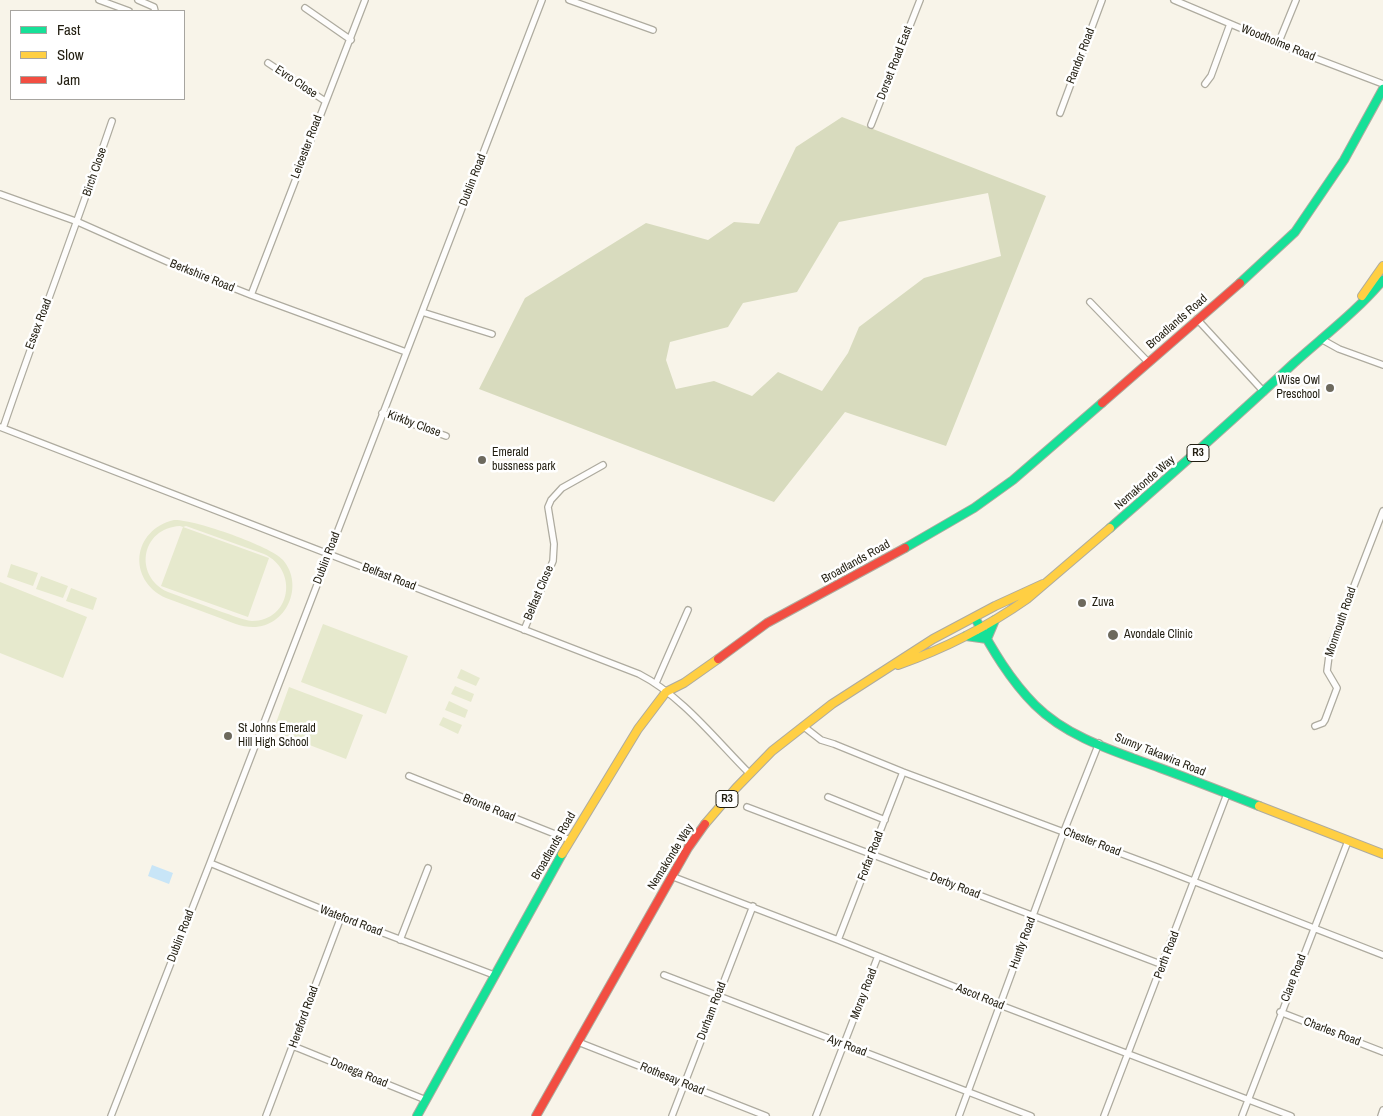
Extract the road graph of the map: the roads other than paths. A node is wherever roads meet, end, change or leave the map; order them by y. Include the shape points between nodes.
1 (99, 0) edge
2 (138, 0) edge
3 (365, 0) edge
4 (542, 0) edge
5 (569, 0) edge
6 (920, 0) edge
7 (1102, 0) edge
8 (1174, 0) edge
9 (1296, 0) edge
10 (305, 8) dead end
11 (126, 10) edge
12 (155, 10) edge
13 (1230, 24) junction
14 (653, 30) dead end
15 (351, 40) junction
16 (1278, 44) junction
17 (268, 63) dead end
18 (1205, 84) dead end
19 (1383, 84) edge
20 (1383, 89) edge
21 (325, 101) junction
22 (1060, 113) dead end
23 (112, 121) dead end
24 (871, 125) dead end
25 (0, 194) edge
26 (78, 222) junction
27 (1383, 266) edge
28 (1383, 280) edge
29 (251, 295) junction
30 (1090, 302) dead end
31 (422, 312) junction
32 (1348, 315) junction
33 (1197, 319) junction
34 (492, 334) dead end
35 (1321, 338) junction
36 (406, 352) junction
37 (1148, 362) junction
38 (1383, 365) edge
39 (1264, 392) junction
40 (382, 413) junction
41 (2, 427) edge
42 (446, 436) dead end
43 (603, 465) dead end
44 (1383, 511) edge
45 (329, 555) junction
46 (1043, 584) junction
47 (688, 610) dead end
48 (974, 618) junction
49 (996, 620) junction
50 (980, 628) junction
51 (524, 630) junction
52 (965, 636) junction
53 (987, 639) junction
54 (890, 667) junction
55 (656, 683) junction
56 (666, 692) junction
57 (802, 726) junction
58 (1315, 726) dead end
59 (1099, 743) junction
60 (903, 772) junction
61 (749, 773) junction
62 (409, 776) dead end
63 (1227, 794) junction
64 (828, 797) dead end
65 (747, 807) dead end
66 (885, 820) junction
67 (1064, 832) junction
68 (570, 840) junction
69 (1348, 841) junction
70 (872, 854) junction
71 (1383, 854) edge
72 (210, 863) junction
73 (428, 868) dead end
74 (671, 876) junction
75 (1195, 882) junction
76 (753, 906) junction
77 (1032, 916) junction
78 (341, 917) junction
79 (1313, 928) junction
80 (400, 940) junction
81 (838, 940) junction
82 (1383, 955) edge
83 (878, 956) junction
84 (1163, 965) junction
85 (494, 975) junction
86 (664, 975) dead end
87 (718, 996) junction
88 (1000, 1005) junction
89 (1280, 1012) junction
90 (578, 1042) junction
91 (844, 1045) junction
92 (293, 1046) junction
93 (1383, 1052) edge
94 (1128, 1054) junction
95 (684, 1085) junction
96 (968, 1092) junction
97 (1248, 1099) junction
98 (426, 1100) junction
99 (1383, 1110) edge
100 (111, 1116) edge
101 (266, 1116) edge
102 (417, 1116) edge
103 (536, 1116) edge
104 (672, 1116) edge
105 (766, 1116) edge
106 (816, 1116) edge
107 (959, 1116) edge
108 (1031, 1116) edge
109 (1104, 1116) edge
110 (1242, 1116) edge
111 (1291, 1116) edge
112 (1381, 1116) edge

1 - 11 street
2 - 12 street via 150,4
3 - 15 street, Leicester Road
4 - 31 street, Dublin Road
5 - 14 street
6 - 24 street, Dorset Road East
7 - 22 street, Randor Road
8 - 13 street, Woodholme Road
9 - 16 street
10 - 15 street
13 - 16 street, Woodholme Road
13 - 18 street
15 - 21 street, Leicester Road
16 - 19 street, Woodholme Road
17 - 21 street, Evro Close
20 - 33 main road, Broadlands Road via 1344,160 1295,232
21 - 29 street, Leicester Road
23 - 26 street, Birch Close
25 - 26 street, Berkshire Road
26 - 29 street, Berkshire Road
26 - 41 street, Essex Road
27 - 32 main road, Nemakonde Way / R3
28 - 32 main road, Nemakonde Way / R3
29 - 36 street, Berkshire Road
30 - 37 street
31 - 34 street
31 - 36 street, Dublin Road
32 - 35 main road, Nemakonde Way / R3
33 - 37 main road, Broadlands Road
33 - 39 street
35 - 38 street via 1339,349
35 - 39 main road, Nemakonde Way / R3
36 - 40 street, Dublin Road
37 - 56 main road, Broadlands Road via 1044,454 974,508 767,623 684,683
39 - 46 main road, Nemakonde Way / R3 via 1191,459
40 - 42 street, Kirkby Close
40 - 45 street, Dublin Road
41 - 45 street, Belfast Road
43 - 51 street, Belfast Close via 562,488 551,500 548,507 554,544 553,561
44 - 58 street, Monmouth Road via 1330,648 1327,671 1337,688 1326,720
45 - 51 street, Belfast Road
45 - 72 street, Dublin Road
46 - 48 main road, Nemakonde Way / R3
46 - 49 main road, Nemakonde Way / R3
47 - 55 street
48 - 50 main road, Sunny Takawira Road
48 - 54 main road, Nemakonde Way / R3 via 918,647
49 - 50 main road, Nemakonde Way / R3
49 - 53 main road
50 - 52 main road, Nemakonde Way / R3
50 - 53 main road, Sunny Takawira Road
51 - 55 street, Belfast Road
52 - 53 main road
52 - 54 main road, Nemakonde Way / R3
53 - 59 main road, Sunny Takawira Road via 1032,702 1069,730
54 - 57 main road, Nemakonde Way / R3
55 - 56 street, Belfast Road
56 - 61 street, Belfast Road
56 - 68 main road, Broadlands Road via 638,729
57 - 60 street, Chester Road via 821,740
57 - 61 main road, Nemakonde Way / R3
59 - 63 main road, Sunny Takawira Road
59 - 67 street, Huntly Road
60 - 66 street, Forfar Road
60 - 67 street, Chester Road
61 - 74 main road, Nemakonde Way / R3 via 700,831
62 - 68 street, Bronte Road
63 - 69 main road, Sunny Takawira Road
63 - 75 street, Perth Road
64 - 66 street
65 - 70 street, Derby Road
66 - 70 street, Forfar Road
67 - 75 street, Chester Road
67 - 77 street, Huntly Road
68 - 85 main road, Broadlands Road
69 - 71 main road, Sunny Takawira Road
69 - 79 street, Clare Road
70 - 77 street, Derby Road
70 - 81 street, Forfar Road
72 - 78 street, Wateford Road
72 - 100 street, Dublin Road
73 - 80 street
74 - 76 street, Ascot Road
74 - 90 main road, Nemakonde Way / R3
75 - 79 street, Chester Road
75 - 84 street, Perth Road
76 - 81 street, Ascot Road
76 - 87 street, Durham Road
77 - 84 street, Derby Road
77 - 88 street, Huntly Road
78 - 80 street, Wateford Road
78 - 92 street, Hereford Road
79 - 82 street, Chester Road
79 - 89 street, Clare Road
80 - 85 street, Wateford Road
81 - 83 street, Ascot Road
83 - 88 street, Ascot Road
83 - 91 street, Moray Road
84 - 94 street, Perth Road
85 - 98 main road, Broadlands Road
86 - 87 street, Ayr Road
87 - 91 street, Ayr Road
87 - 95 street, Durham Road
88 - 94 street, Ascot Road
88 - 96 street, Huntly Road
89 - 93 street, Charles Road
89 - 97 street, Clare Road
90 - 95 street, Rothesay Road
90 - 103 main road, Nemakonde Way / R3
91 - 96 street, Ayr Road
91 - 106 street, Moray Road
92 - 98 street, Donega Road
92 - 101 street, Hereford Road
94 - 97 street, Ascot Road
94 - 109 street, Perth Road
95 - 104 street, Durham Road
95 - 105 street, Rothesay Road
96 - 107 street, Huntly Road
96 - 108 street, Ayr Road
97 - 110 street, Clare Road
97 - 111 street, Ascot Road
98 - 102 main road, Broadlands Road
99 - 112 street

